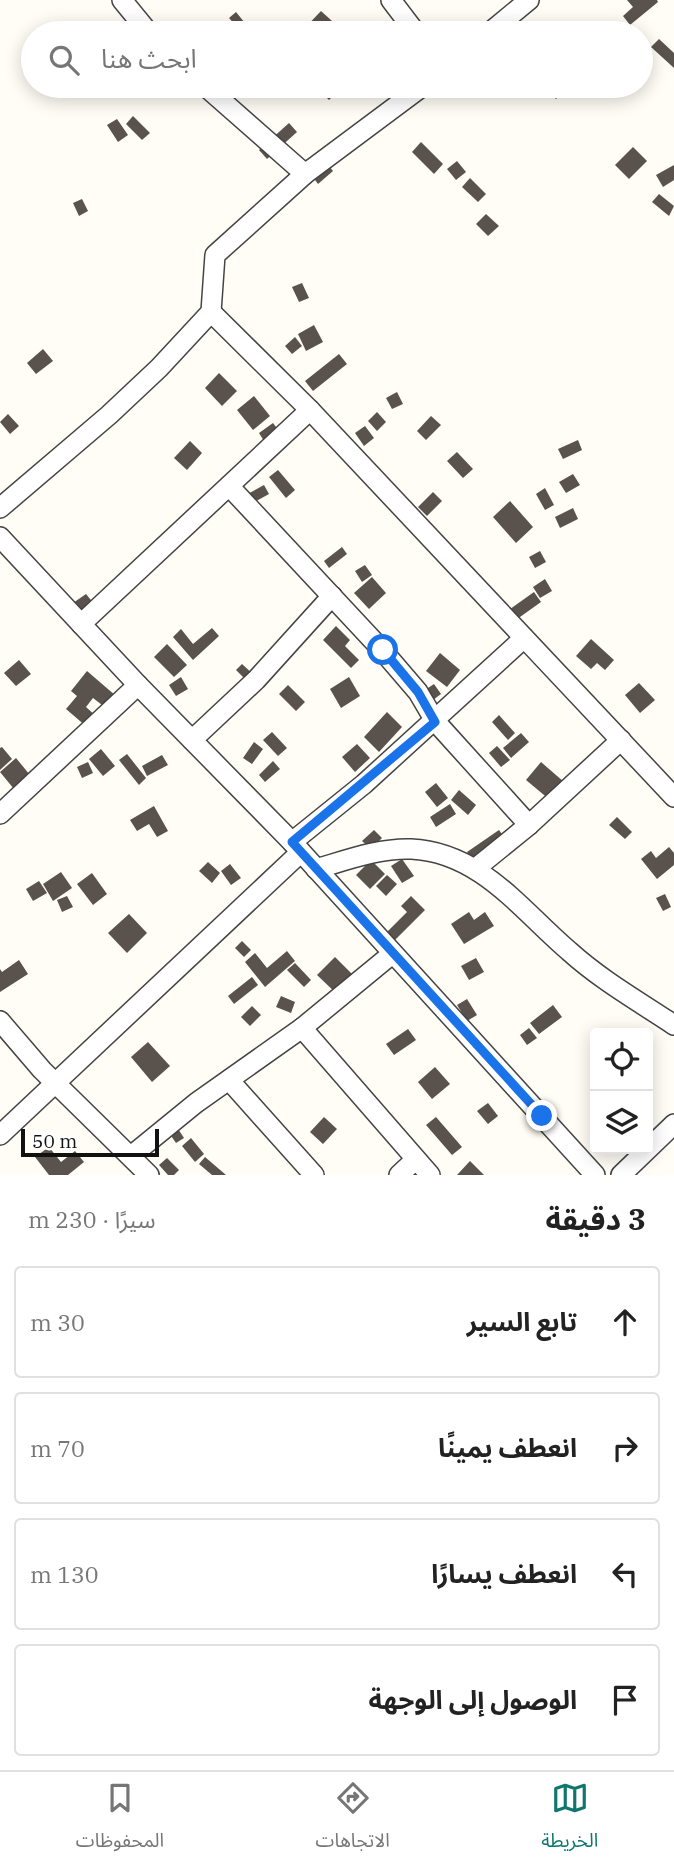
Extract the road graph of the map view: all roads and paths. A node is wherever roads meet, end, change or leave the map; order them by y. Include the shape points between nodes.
1 (122, 0) edge
2 (391, 0) edge
3 (529, 0) edge
4 (139, 21) edge
5 (407, 21) edge
6 (504, 21) edge
7 (219, 98) edge
8 (407, 98) edge
9 (305, 174) junction
10 (211, 312) junction
11 (310, 410) junction
12 (229, 486) junction
13 (0, 508) edge
14 (0, 537) edge
15 (332, 596) junction
16 (81, 624) junction
17 (524, 639) junction
18 (138, 685) junction
19 (435, 722) junction
20 (192, 740) junction
21 (621, 740) junction
22 (674, 797) edge
23 (0, 814) edge
24 (529, 825) junction
25 (297, 847) junction
26 (316, 869) junction
27 (476, 869) junction
28 (392, 954) junction
29 (0, 1021) edge
30 (674, 1025) edge
31 (302, 1028) junction
32 (229, 1080) junction
33 (56, 1083) junction
34 (674, 1124) edge
35 (0, 1135) edge
36 (131, 1156) junction
37 (414, 1161) junction
38 (149, 1175) edge
39 (314, 1175) edge
40 (399, 1175) edge
41 (430, 1175) edge
42 (595, 1175) edge
43 (621, 1175) edge

1 - 4 street
2 - 5 street
3 - 6 street
7 - 9 street
8 - 9 street
9 - 10 street via 215,255
10 - 11 street
10 - 13 street via 109,415
11 - 12 street
11 - 17 street
12 - 15 street
12 - 16 street
14 - 16 street
15 - 19 street via 418,692
15 - 20 street via 256,680
16 - 18 street
17 - 19 street
17 - 21 street
18 - 20 street
18 - 23 street
19 - 24 street
19 - 25 street
20 - 25 street
21 - 22 street
21 - 24 street
24 - 27 street
25 - 26 street
25 - 33 street
26 - 27 street via 373,853 411,849
26 - 28 street
27 - 30 street via 602,979
28 - 31 street
28 - 42 street
29 - 33 street
31 - 32 street
31 - 37 street
32 - 36 street
32 - 39 street
33 - 35 street
33 - 36 street
34 - 43 street
36 - 38 street
37 - 40 street
37 - 41 street

